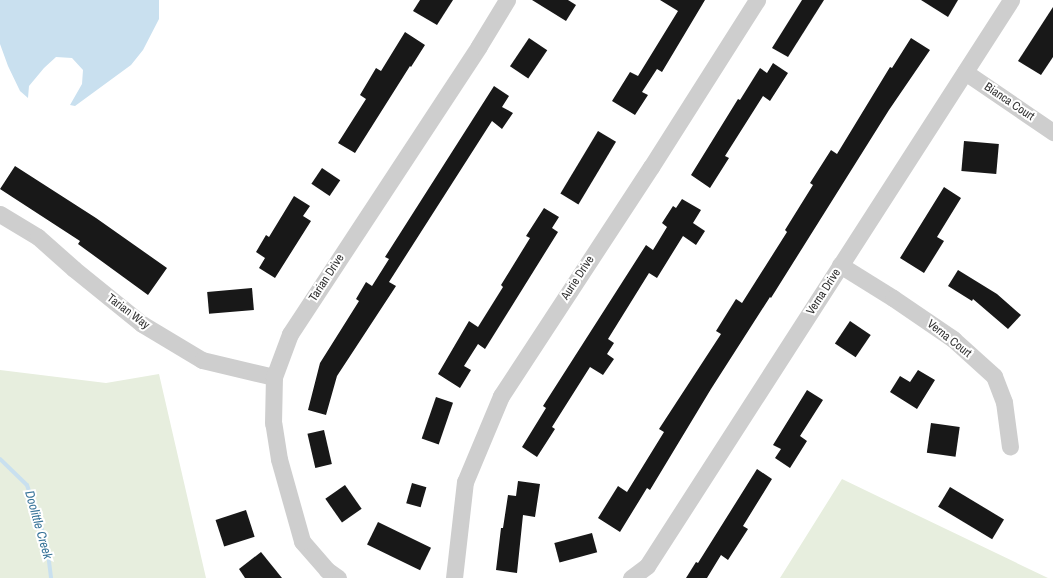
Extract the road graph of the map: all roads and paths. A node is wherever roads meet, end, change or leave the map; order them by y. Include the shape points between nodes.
1 (507, 0) edge
2 (757, 0) edge
3 (1010, 0) edge
4 (965, 72) junction
5 (1053, 132) edge
6 (0, 214) edge
7 (840, 265) junction
8 (274, 377) junction
9 (1010, 447) dead end
10 (338, 578) edge
11 (454, 578) edge
12 (631, 578) edge

1 - 8 street, Tarian Drive via 290,334
2 - 11 street, Aurie Drive via 501,396 465,482
3 - 4 street, Verna Drive
4 - 5 street, Bianca Court
4 - 7 street, Verna Drive
6 - 8 street, Tarian Way via 38,237 142,324 202,360
7 - 9 street, Verna Court via 953,339 994,376 1004,402
7 - 12 street, Verna Drive via 647,566
8 - 10 street, Tarian Drive via 273,423 279,460 302,541 327,570

